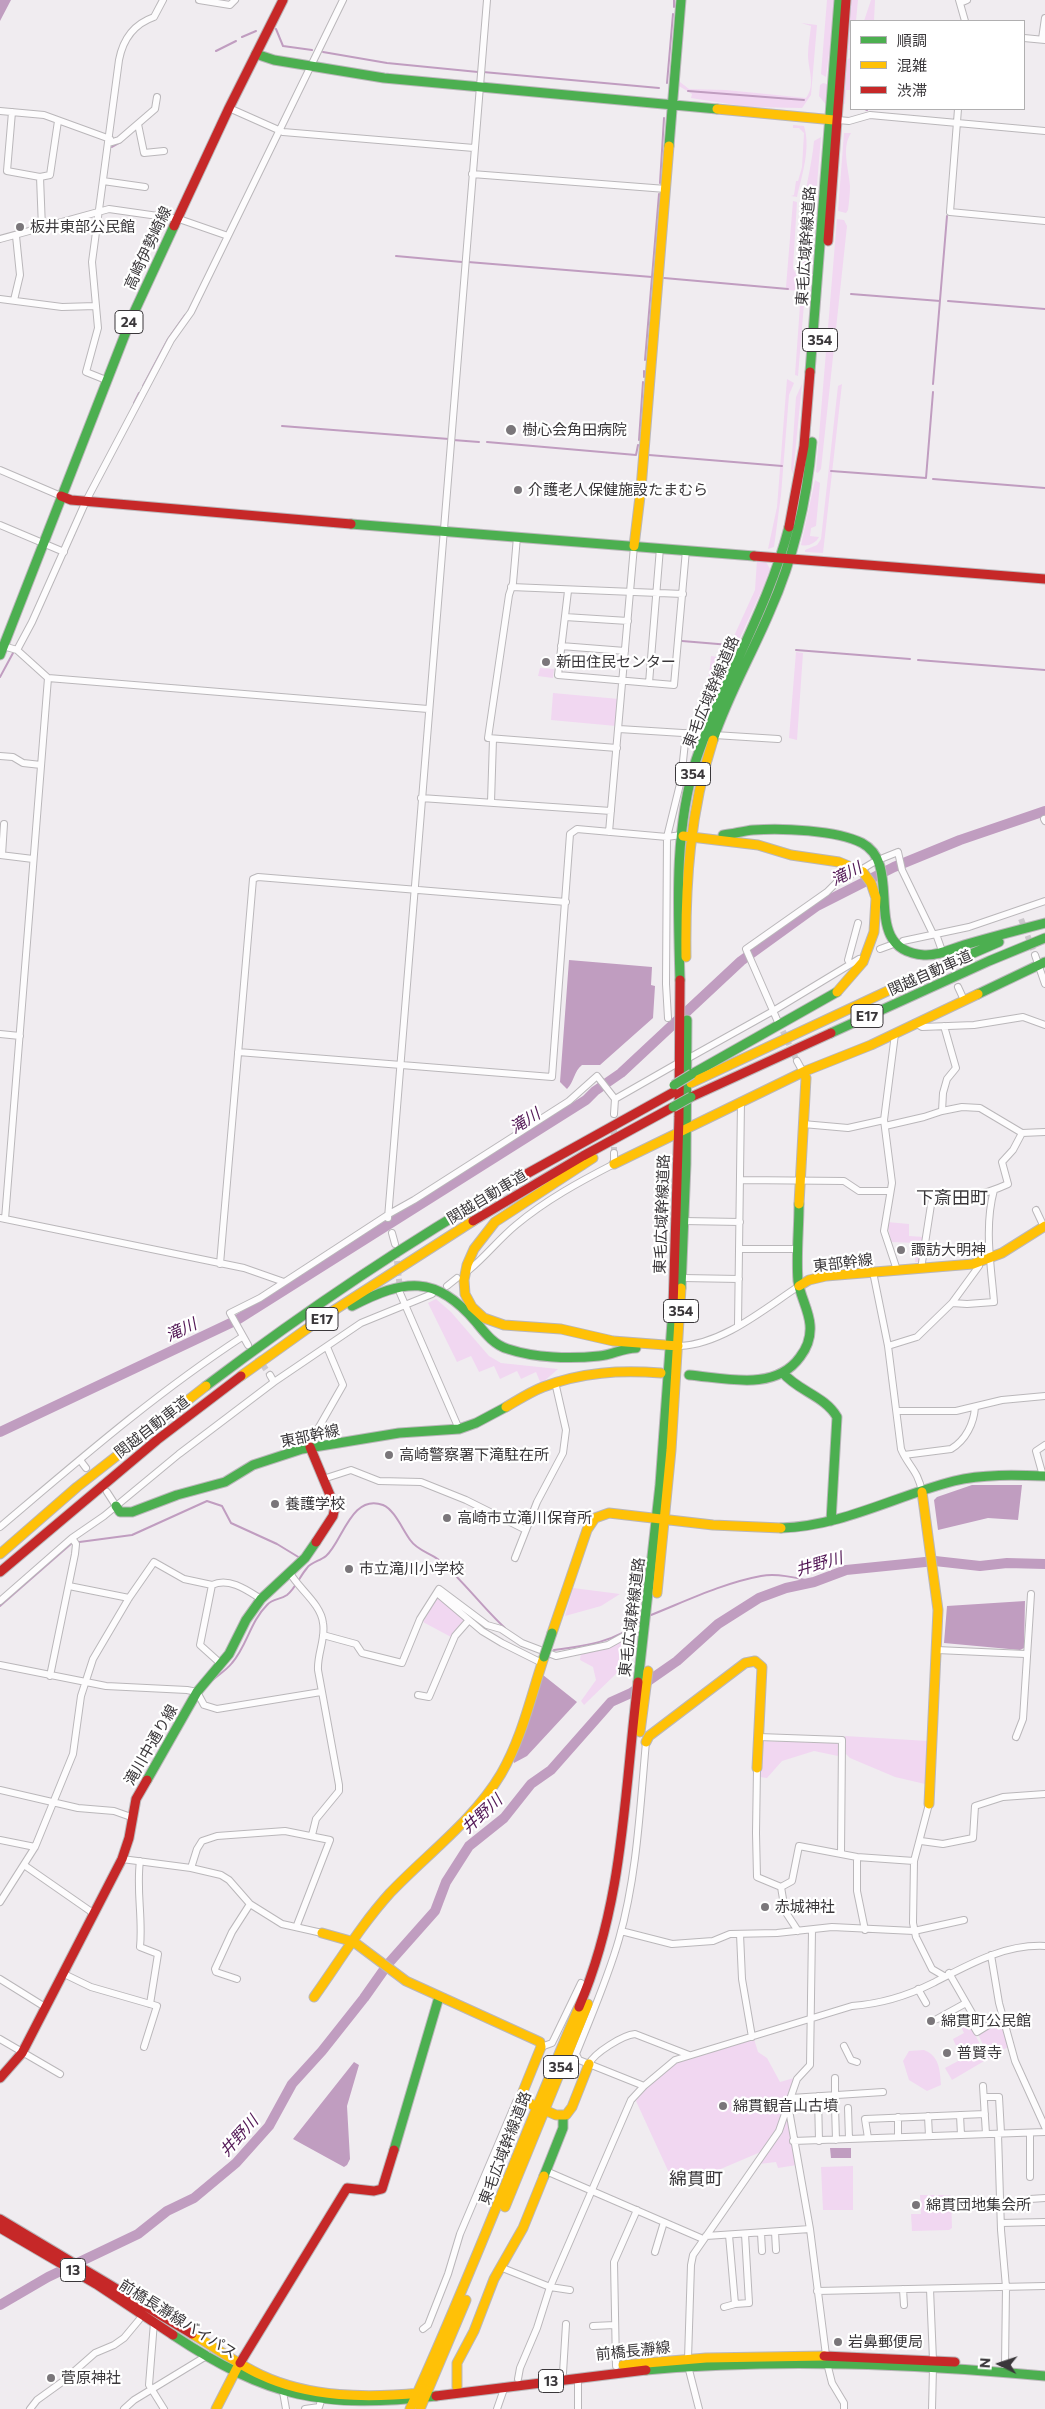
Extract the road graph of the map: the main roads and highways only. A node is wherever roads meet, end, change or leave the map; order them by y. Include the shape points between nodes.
1 (283, 0) edge
2 (681, 0) edge
3 (838, 0) edge
4 (846, 0) edge
5 (256, 54) junction
6 (673, 104) junction
7 (833, 120) junction
8 (61, 496) junction
9 (634, 546) junction
10 (786, 557) junction
11 (1045, 579) edge
12 (1, 649) edge
13 (687, 835) junction
14 (1045, 923) edge
15 (1045, 938) edge
16 (1042, 963) edge
17 (803, 1072) junction
18 (692, 1079) junction
19 (651, 1119) junction
20 (682, 1130) junction
21 (614, 1164) road end
22 (1045, 1227) edge
23 (799, 1286) junction
24 (300, 1334) junction
25 (674, 1347) junction
26 (661, 1373) dead end
27 (783, 1373) junction
28 (689, 1375) dead end
29 (310, 1447) junction
30 (1044, 1476) edge
31 (922, 1492) junction
32 (116, 1506) road end
33 (661, 1518) junction
34 (831, 1522) junction
35 (0, 1554) edge
36 (0, 1572) edge
37 (650, 1625) junction
38 (646, 1742) road end
39 (758, 1768) road end
40 (929, 1804) road end
41 (322, 1933) road end
42 (354, 1942) junction
43 (314, 1997) dead end
44 (439, 1997) junction
45 (589, 2064) road end
46 (0, 2078) edge
47 (540, 2108) junction
48 (563, 2116) junction
49 (0, 2219) edge
50 (0, 2228) edge
51 (43, 2248) junction
52 (110, 2288) junction
53 (688, 2363) junction
54 (933, 2364) junction
55 (238, 2367) junction
56 (1045, 2370) edge
57 (1045, 2376) edge
58 (457, 2387) junction
59 (422, 2395) junction
60 (216, 2409) edge
61 (410, 2409) edge
62 (420, 2409) edge

1 - 5 main road, 高崎伊勢崎線 / 24
2 - 6 main road
3 - 7 main road, 東毛広域幹線道路 / 354
4 - 7 main road, 東毛広域幹線道路 / 354
5 - 6 main road via 366,76
5 - 8 main road, 高崎伊勢崎線 / 24 via 131,319
6 - 7 main road
6 - 9 main road
7 - 10 main road, 東毛広域幹線道路 / 354 via 810,470 800,525
8 - 9 main road via 71,500
8 - 12 main road, 高崎伊勢崎線 / 24
9 - 10 main road
10 - 11 main road
10 - 13 main road, 東毛広域幹線道路 / 354 via 770,610 715,734
10 - 13 main road, 東毛広域幹線道路 / 354 via 705,734 688,790
13 - 14 main road via 762,830 838,835 864,844 879,860 884,884 883,914 888,932 900,947 914,954 938,954
13 - 18 main road via 761,845 792,856 846,862 860,870 874,889 876,912 869,951 850,982 833,996
13 - 20 main road, 東毛広域幹線道路 / 354 via 687,1059
13 - 20 main road, 東毛広域幹線道路 / 354 via 677,909
14 - 18 main road, 関越自動車道 / E17 via 896,986
15 - 19 main road, 関越自動車道 / E17, bridge via 691,1097
16 - 17 main road via 895,1034
17 - 20 main road
17 - 23 main road via 806,1078 799,1181
18 - 35 main road, 関越自動車道 / E17 via 453,1218 301,1318 135,1442
19 - 24 main road, 関越自動車道 / E17 via 468,1224
19 - 25 main road via 495,1222 471,1252 463,1277 474,1307 496,1322 569,1330 615,1342
20 - 21 main road
20 - 25 main road, 東毛広域幹線道路 / 354
20 - 25 main road, 東毛広域幹線道路 / 354 via 682,1278
22 - 23 main road, 東部幹線 via 978,1263 817,1278
23 - 27 main road, 東部幹線 via 810,1315 810,1335 798,1360
24 - 25 main road via 375,1294 417,1285 451,1296 492,1340 512,1350 590,1357 627,1348
24 - 36 main road, 関越自動車道 / E17 via 165,1434
25 - 33 main road, 東毛広域幹線道路 / 354
26 - 29 main road, 東部幹線 via 605,1372 555,1382 459,1429 400,1433
27 - 28 main road, 東部幹線 via 757,1380
27 - 34 main road via 832,1409 837,1417
29 - 32 main road, 東部幹線 via 253,1464 226,1482 176,1495 132,1512 122,1513
29 - 46 main road, 滝川中通り線 via 335,1507 333,1516 302,1560 261,1599 229,1654 197,1692 142,1786 122,1859 22,2053
30 - 31 main road via 990,1475 955,1481
31 - 34 main road
31 - 40 main road via 936,1597 937,1650
33 - 34 main road via 794,1528
33 - 37 main road, 東毛広域幹線道路 / 354
33 - 42 main road, bridge via 609,1513 591,1522 500,1775 460,1826 376,1909
37 - 47 main road, 東毛広域幹線道路 / 354 via 632,1734 619,1873 606,1935 587,1989 562,2042
37 - 47 main road, 東毛広域幹線道路 / 354 via 650,1653 625,1873 614,1930 597,1983
38 - 39 main road via 649,1736 745,1663 755,1661 762,1667
41 - 42 main road
42 - 43 main road
42 - 44 main road via 406,1981
44 - 47 main road via 535,2039 541,2047 522,2099
44 - 55 main road via 382,2189 375,2192 352,2186 347,2188
45 - 48 main road via 572,2107
47 - 48 main road
47 - 59 main road, 東毛広域幹線道路 / 354
48 - 58 main road via 563,2128 522,2228 456,2363
49 - 51 main road, 13
50 - 51 main road, 13
51 - 52 main road, 13
52 - 55 main road, 前橋長瀞線バイパス / 13
52 - 55 main road, 前橋長瀞線バイパス / 13 via 154,2322 208,2355
53 - 54 main road, 前橋長瀞線 / 13 via 826,2359
53 - 58 main road, 前橋長瀞線 / 13 via 616,2366
53 - 59 main road, 前橋長瀞線 / 13
54 - 56 main road, 前橋長瀞線 / 13
54 - 57 main road, 前橋長瀞線 / 13
55 - 59 main road, 前橋長瀞線 / 13 via 322,2393
55 - 59 main road, 前橋長瀞線 / 13 via 283,2392 321,2401 386,2403
55 - 60 main road
58 - 59 main road, 前橋長瀞線 / 13
59 - 61 main road, 東毛広域幹線道路 / 354
59 - 62 main road, 東毛広域幹線道路 / 354

